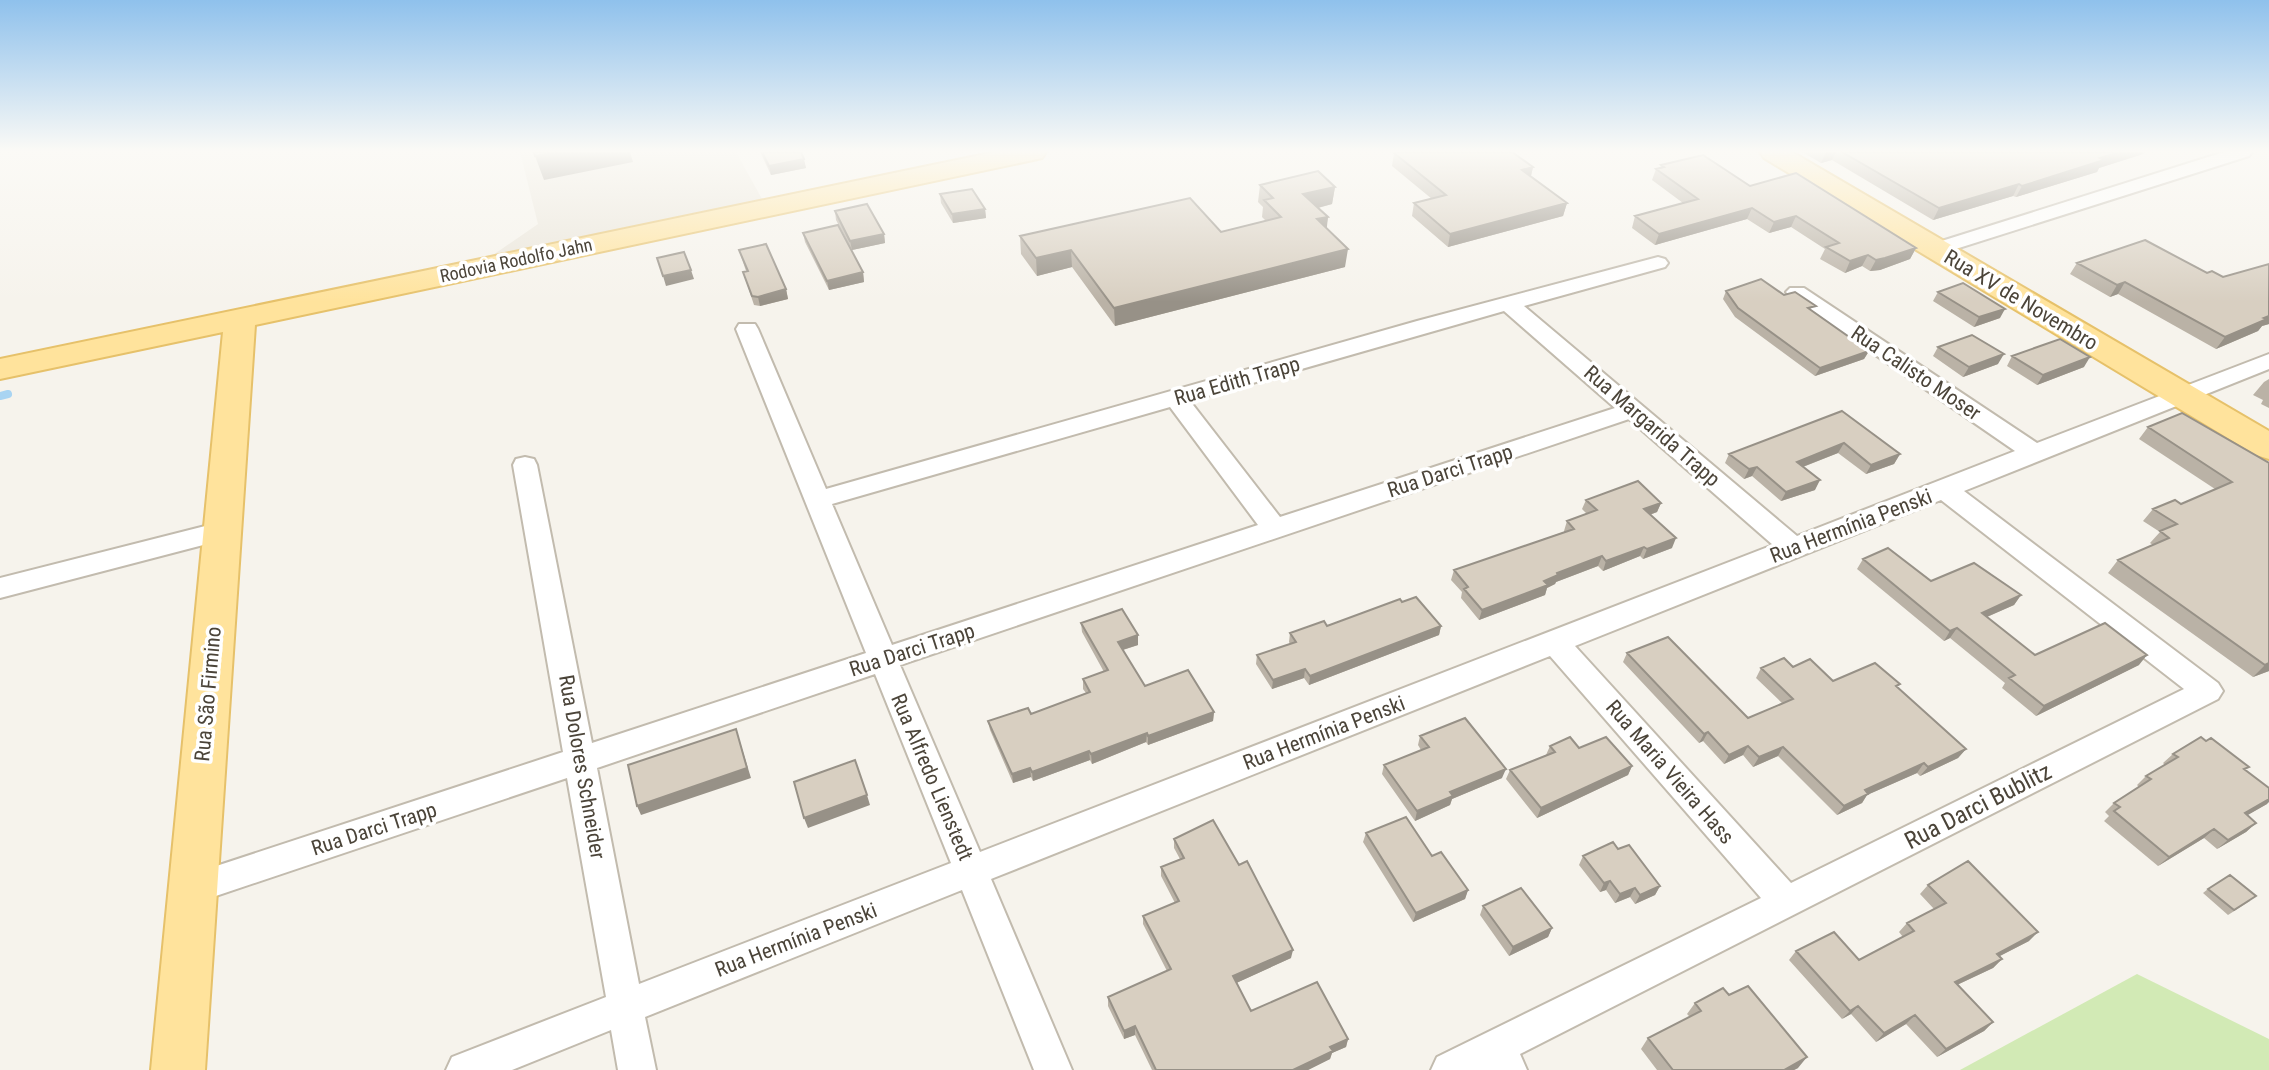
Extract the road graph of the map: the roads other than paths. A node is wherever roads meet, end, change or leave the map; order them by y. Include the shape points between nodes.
1 (794, 202) edge
2 (1857, 202) edge
3 (2085, 202) edge
4 (1936, 249) junction
5 (1658, 263) dead end
6 (1797, 292) edge
7 (1510, 305) junction
8 (240, 318) junction
9 (747, 329) dead end
10 (2269, 362) edge
11 (0, 369) edge
12 (2182, 396) junction
13 (1176, 399) junction
14 (1633, 410) junction
15 (2269, 447) edge
16 (2035, 453) junction
17 (525, 465) dead end
18 (1944, 489) junction
19 (817, 500) junction
20 (1275, 529) junction
21 (221, 531) junction
22 (1794, 548) junction
23 (0, 588) edge
24 (1555, 642) junction
25 (883, 659) junction
26 (580, 760) junction
27 (971, 871) junction
28 (191, 889) junction
29 (1786, 902) junction
30 (626, 1007) junction
31 (1501, 1059) edge
32 (177, 1070) edge
33 (465, 1070) edge
34 (637, 1070) edge
35 (1053, 1070) edge
36 (1450, 1070) edge

1 - 8 main road, Rodovia Rodolfo Jahn
2 - 4 main road, Rua XV de Novembro
3 - 4 street
4 - 12 main road, Rua XV de Novembro
5 - 7 street, Rua Edith Trapp
6 - 16 street, Rua Calisto Moser
7 - 13 street, Rua Edith Trapp
7 - 14 street, Rua Margarida Trapp
8 - 11 main road, Rodovia Rodolfo Jahn
8 - 21 main road, Rua São Firmino
9 - 19 street, Rua Alfredo Lienstedt
10 - 12 street, Rua Hermínia Penski
12 - 15 main road, Rua XV de Novembro
12 - 16 street, Rua Hermínia Penski
13 - 19 street, Rua Edith Trapp
13 - 20 street
14 - 20 street, Rua Darci Trapp
14 - 22 street, Rua Margarida Trapp
16 - 18 street, Rua Hermínia Penski
17 - 26 street, Rua Dolores Schneider
18 - 22 street, Rua Hermínia Penski
18 - 29 street, Rua Darci Bublitz via 2208,691
19 - 25 street, Rua Alfredo Lienstedt
20 - 25 street, Rua Darci Trapp
21 - 23 street
21 - 28 main road, Rua São Firmino
22 - 24 street, Rua Hermínia Penski
24 - 27 street, Rua Hermínia Penski
24 - 29 street, Rua Maria Vieira Hass
25 - 26 street, Rua Darci Trapp
25 - 27 street, Rua Alfredo Lienstedt
26 - 28 street, Rua Darci Trapp
26 - 30 street, Rua Dolores Schneider
27 - 30 street, Rua Hermínia Penski
27 - 35 street, Rua Alfredo Lienstedt
28 - 32 main road, Rua São Firmino
29 - 31 street, Rua Darci Bublitz
30 - 33 street, Rua Hermínia Penski
30 - 34 street, Rua Dolores Schneider
31 - 36 street, Rua Darci Bublitz

